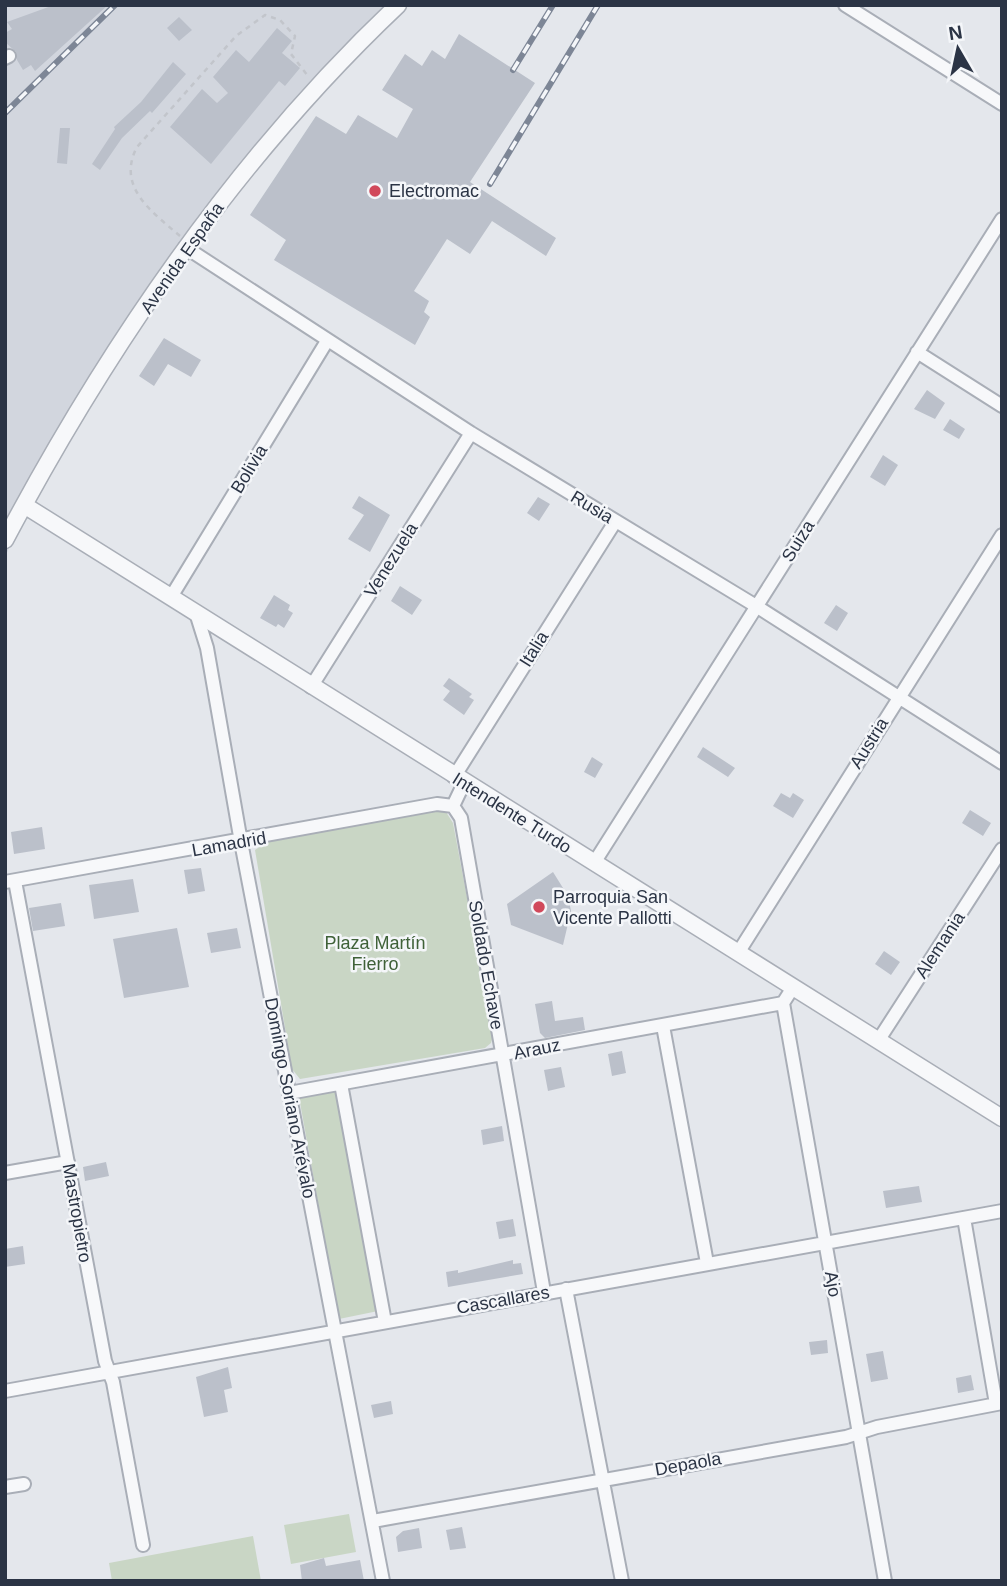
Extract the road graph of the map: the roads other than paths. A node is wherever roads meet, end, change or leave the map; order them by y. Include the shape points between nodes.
1 (398, 5) edge
2 (845, 5) edge
3 (1002, 104) edge
4 (1002, 219) edge
5 (186, 245) junction
6 (327, 341) junction
7 (917, 352) junction
8 (1002, 407) edge
9 (471, 433) junction
10 (24, 505) junction
11 (615, 522) junction
12 (1002, 535) edge
13 (5, 540) edge
14 (171, 597) junction
15 (756, 606) junction
16 (197, 616) junction
17 (311, 687) junction
18 (897, 698) junction
19 (1002, 763) edge
20 (459, 780) junction
21 (453, 806) junction
22 (241, 842) junction
23 (1002, 849) edge
24 (594, 863) junction
25 (10, 882) edge
26 (738, 953) junction
27 (788, 996) junction
28 (663, 1026) junction
29 (878, 1041) junction
30 (501, 1056) junction
31 (341, 1084) junction
32 (289, 1093) junction
33 (1002, 1118) edge
34 (68, 1162) junction
35 (5, 1172) edge
36 (1002, 1210) edge
37 (964, 1218) junction
38 (825, 1242) junction
39 (707, 1263) junction
40 (566, 1289) junction
41 (544, 1292) junction
42 (385, 1322) junction
43 (335, 1332) junction
44 (109, 1372) junction
45 (5, 1391) edge
46 (999, 1404) edge
47 (859, 1432) junction
48 (602, 1479) junction
49 (24, 1484) dead end
50 (5, 1487) edge
51 (373, 1521) junction
52 (144, 1545) dead end
53 (383, 1581) edge
54 (622, 1581) edge
55 (885, 1581) edge

1 - 5 street, Avenida España via 318,84
2 - 3 street
4 - 7 street, Suiza
5 - 6 street, Rusia
5 - 10 street, Avenida España
6 - 9 street, Rusia
6 - 14 street, Bolivia
7 - 8 street
7 - 15 street, Suiza
9 - 11 street, Rusia
9 - 17 street, Venezuela
10 - 13 street, Avenida España
10 - 14 street, Intendente Turdo
11 - 15 street, Rusia
11 - 20 street, Italia
12 - 18 street, Austria
14 - 16 street, Intendente Turdo
15 - 18 street, Rusia
15 - 24 street, Suiza
16 - 17 street, Intendente Turdo
16 - 22 street, Domingo Soriano Arévalo via 207,648
17 - 20 street, Intendente Turdo
18 - 19 street, Rusia
18 - 26 street, Austria
20 - 21 street, Italia
20 - 24 street, Intendente Turdo
21 - 22 street, Lamadrid via 437,804
21 - 30 street, Soldado Echave via 461,818
22 - 25 street, Lamadrid
22 - 32 street, Domingo Soriano Arévalo
23 - 29 street, Alemania
24 - 26 street, Intendente Turdo
25 - 34 street, Mastropietro
26 - 27 street, Intendente Turdo
27 - 28 street, Arauz
27 - 29 street, Intendente Turdo
27 - 38 street, Ajo
28 - 30 street, Arauz
28 - 39 street
29 - 33 street, Intendente Turdo
30 - 31 street, Arauz
30 - 41 street, Soldado Echave
31 - 32 street, Arauz
31 - 42 street
32 - 43 street, Domingo Soriano Arévalo
34 - 35 street
34 - 44 street, Mastropietro
36 - 37 street, Cascallares
37 - 38 street, Cascallares
37 - 46 street
38 - 39 street, Cascallares
38 - 47 street, Ajo
39 - 40 street, Cascallares
40 - 41 street, Cascallares
40 - 48 street
41 - 42 street, Cascallares
42 - 43 street, Cascallares
43 - 44 street, Cascallares
43 - 51 street, Domingo Soriano Arévalo
44 - 45 street, Cascallares
44 - 52 street, Mastropietro
46 - 47 street, Depaola
47 - 48 street, Depaola
47 - 55 street, Ajo
48 - 51 street, Depaola
48 - 54 street
49 - 50 street
51 - 53 street, Domingo Soriano Arévalo

